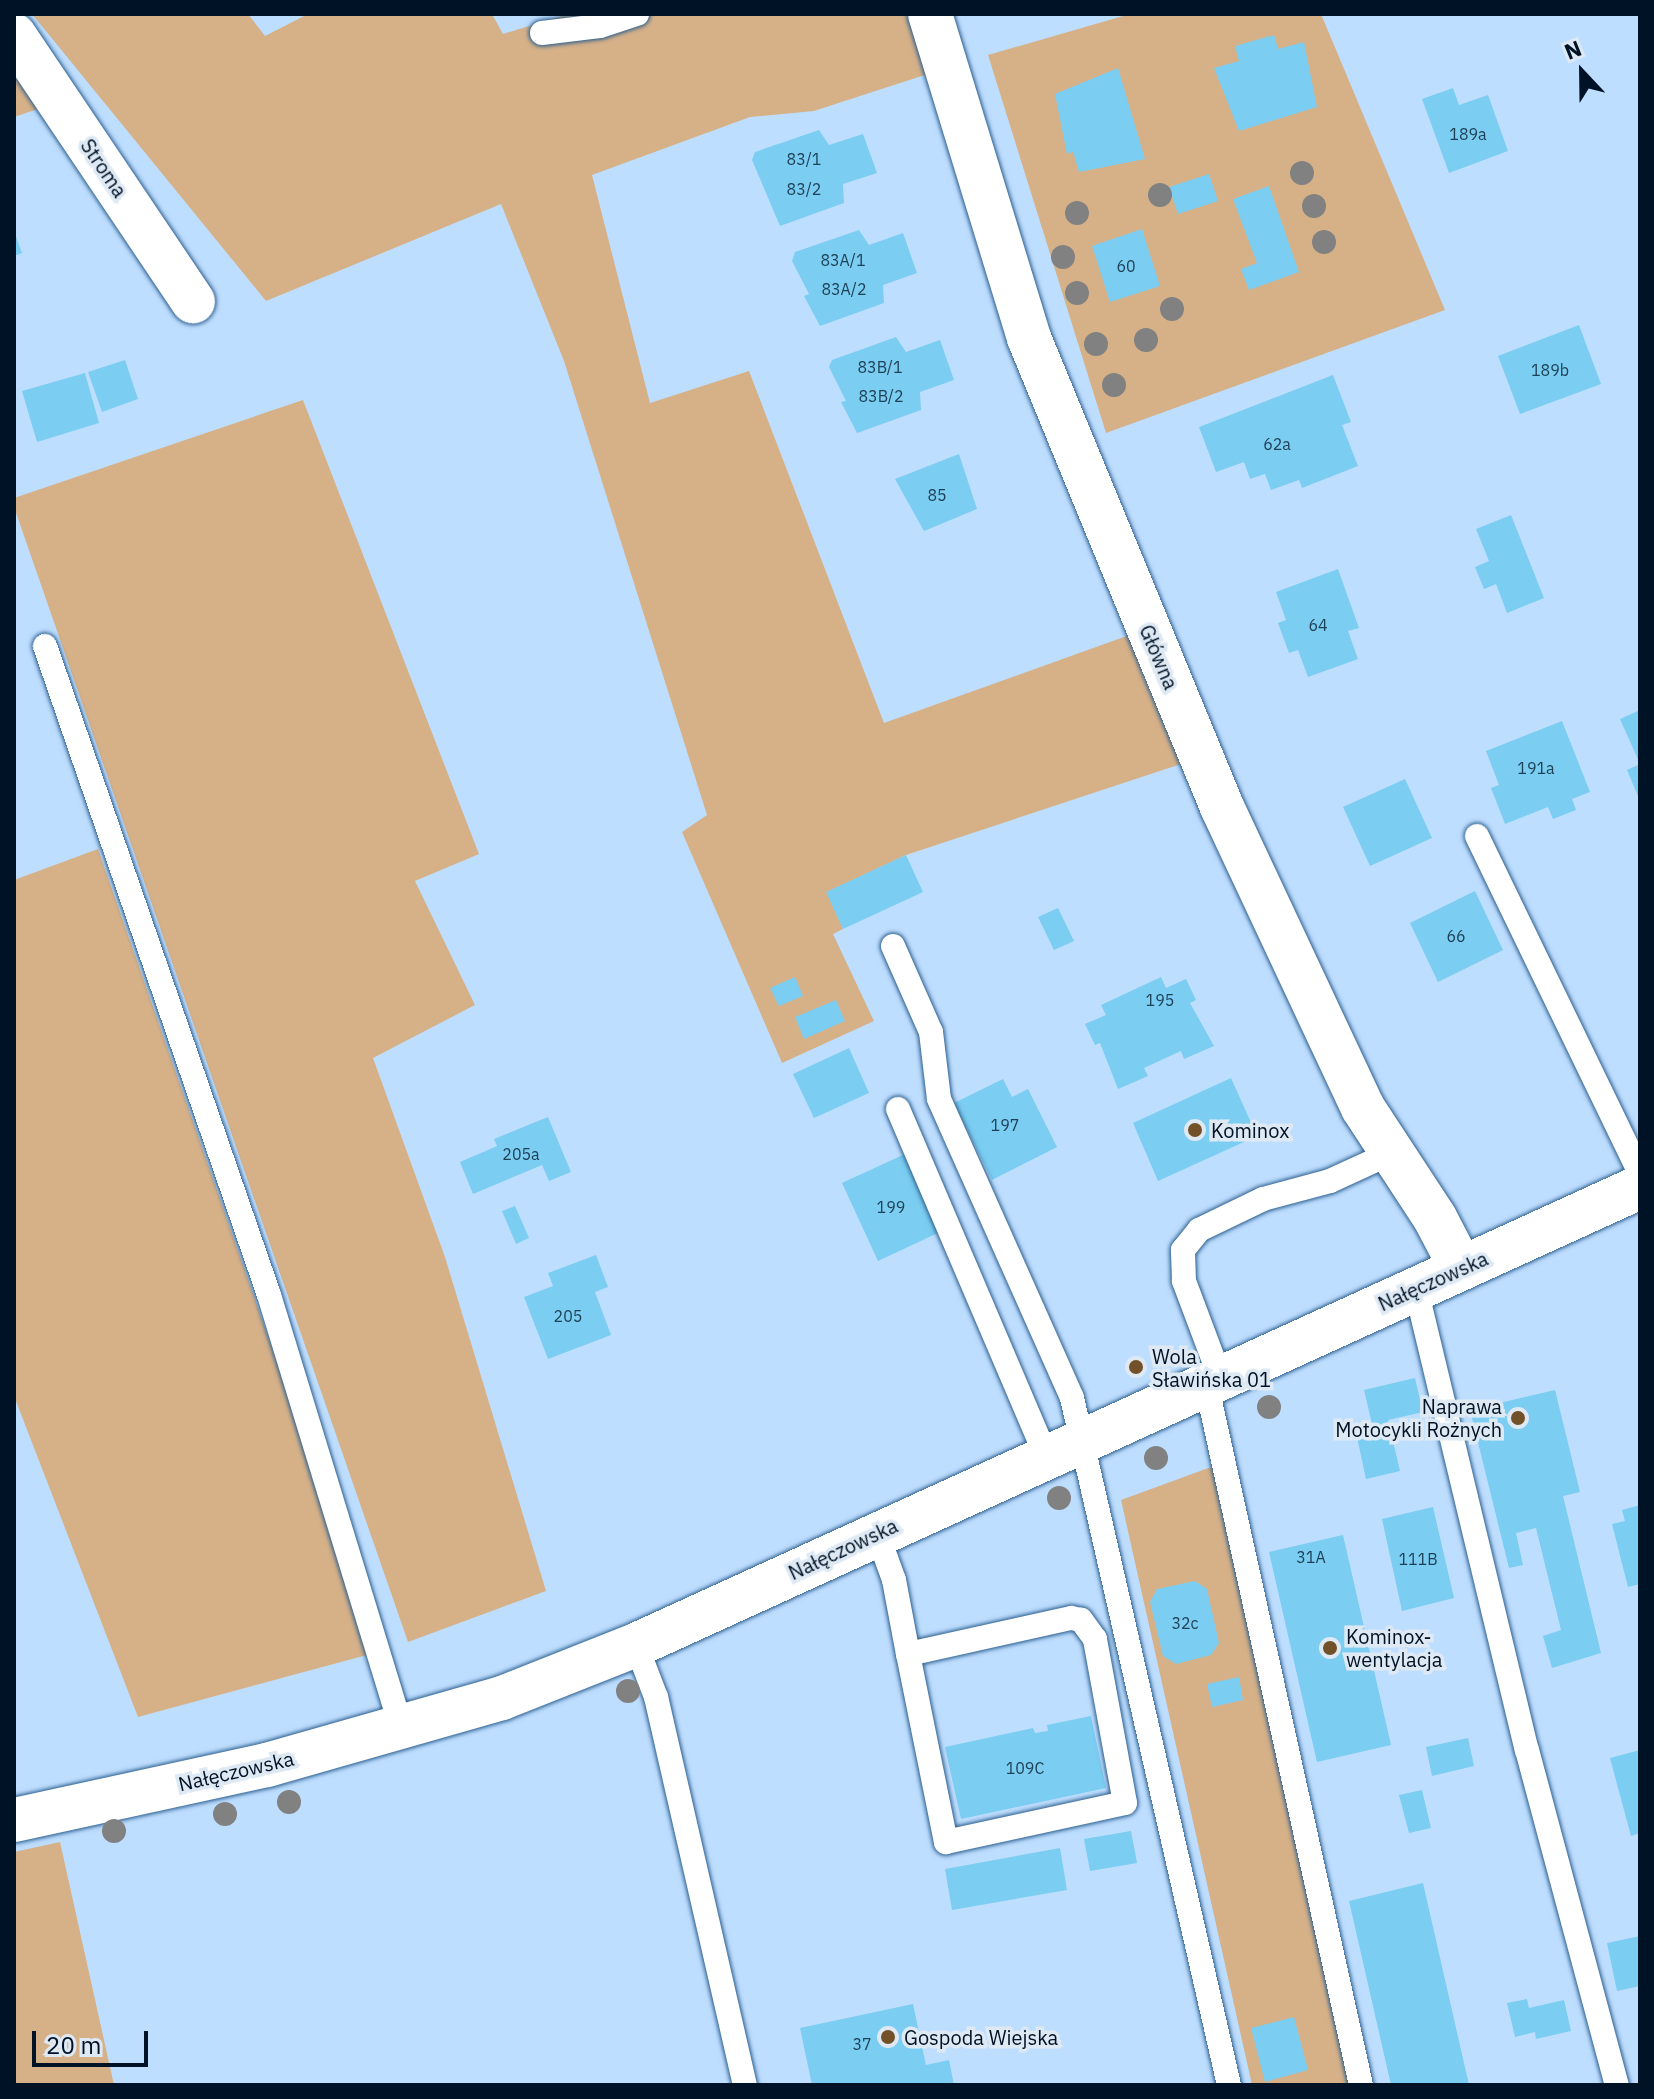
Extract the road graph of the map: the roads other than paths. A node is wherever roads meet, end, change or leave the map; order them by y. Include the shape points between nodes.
1 (637, 14) edge
2 (930, 14) edge
3 (542, 33) dead end
4 (14, 35) edge
5 (193, 301) dead end
6 (45, 646) dead end
7 (1477, 836) dead end
8 (893, 946) dead end
9 (898, 1109) dead end
10 (1389, 1154) junction
11 (1640, 1173) edge
12 (1640, 1187) edge
13 (1461, 1268) junction
14 (1416, 1289) junction
15 (1213, 1380) junction
16 (1064, 1448) junction
17 (877, 1533) junction
18 (636, 1645) junction
19 (908, 1654) junction
20 (402, 1729) junction
21 (14, 1820) edge
22 (745, 2085) edge
23 (1229, 2085) edge
24 (1361, 2085) edge
25 (1617, 2085) edge

1 - 3 lane via 600,26
2 - 10 main road, Główna via 1038,363 1222,807
4 - 5 main road, Stroma
6 - 20 lane via 269,1295
7 - 11 lane
8 - 16 lane via 931,1032 939,1099 1072,1398
9 - 16 lane
10 - 13 main road, Główna via 1435,1218
10 - 15 lane via 1330,1181 1250,1204 1199,1230 1183,1250 1184,1281
12 - 13 main road, Nałęczowska
13 - 14 main road, Nałęczowska
14 - 15 main road, Nałęczowska
14 - 25 lane via 1527,1750
15 - 16 main road, Nałęczowska
15 - 24 lane
16 - 17 main road, Nałęczowska
16 - 23 lane
17 - 18 main road, Nałęczowska
17 - 19 lane via 894,1580
18 - 20 main road, Nałęczowska via 502,1698
18 - 22 lane via 656,1697
19 - 19 lane via 1081,1620 1095,1639 1125,1803 946,1842
20 - 21 main road, Nałęczowska

